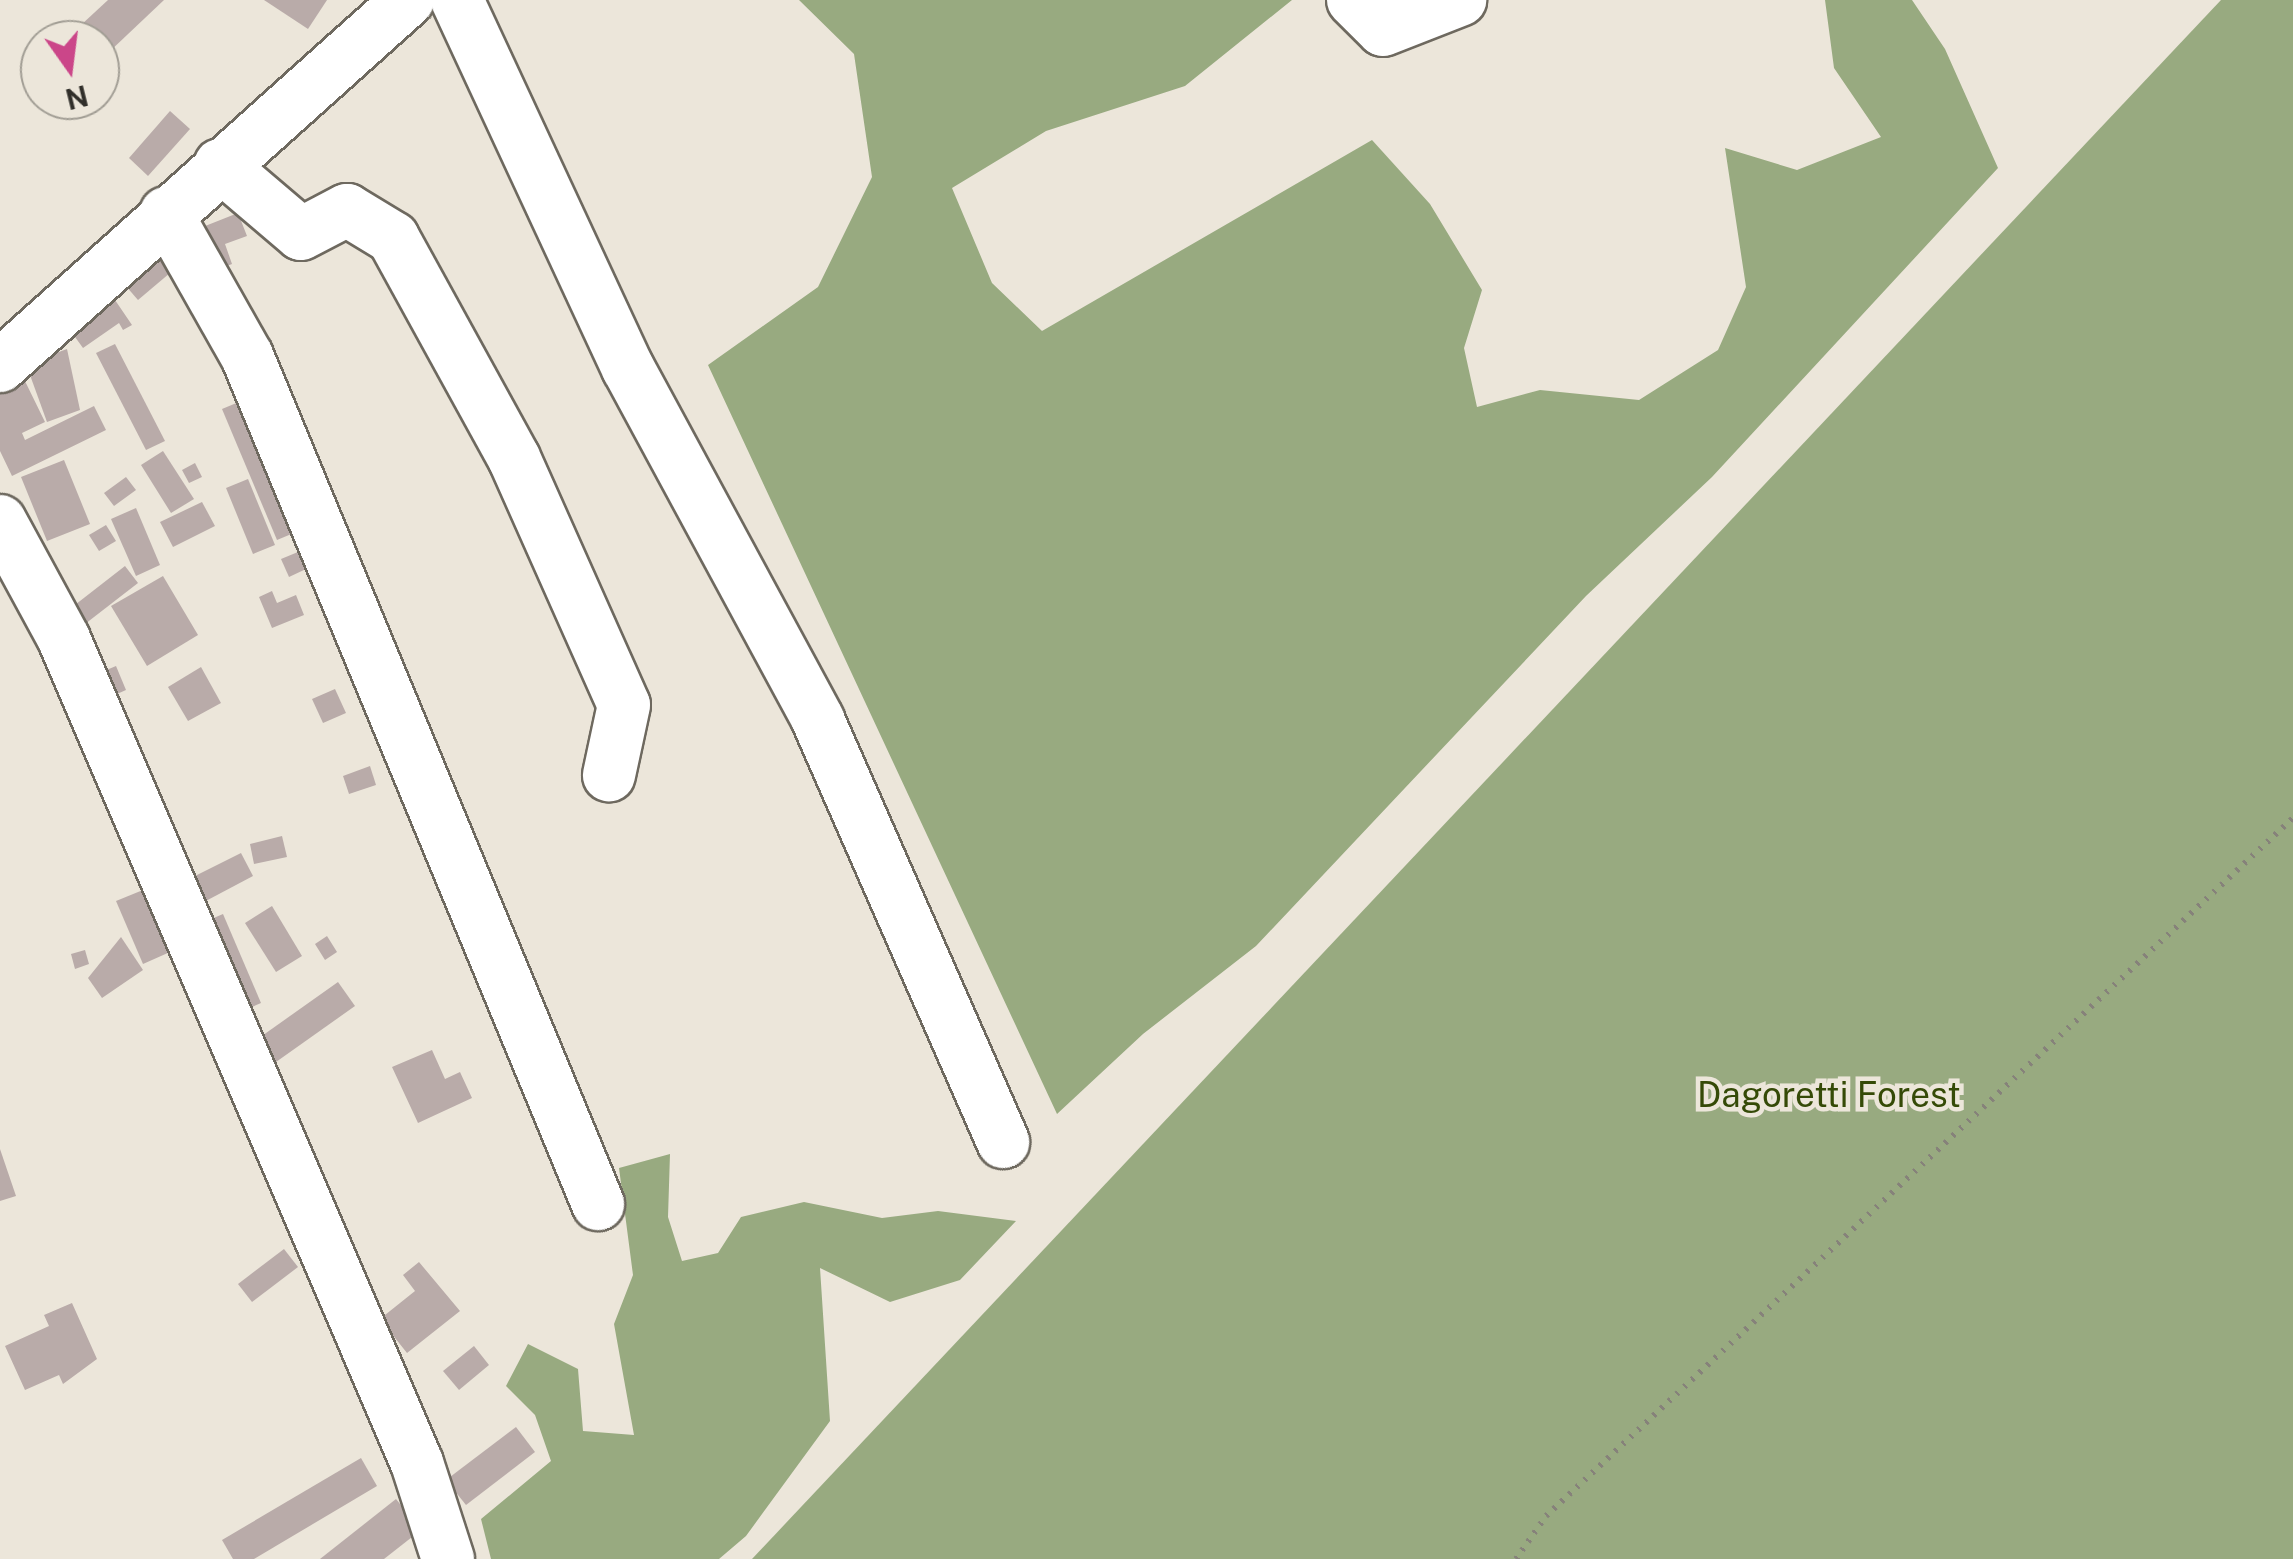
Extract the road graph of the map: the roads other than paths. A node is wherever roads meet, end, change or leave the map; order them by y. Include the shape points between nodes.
1 (408, 0) edge
2 (457, 0) edge
3 (1352, 0) edge
4 (1460, 0) edge
5 (220, 165) junction
6 (166, 213) junction
7 (0, 366) edge
8 (0, 521) edge
9 (609, 775) dead end
10 (1003, 1142) dead end
11 (598, 1204) dead end
12 (448, 1559) edge

1 - 5 street
2 - 10 street via 628,368 818,720
3 - 4 street via 1383,30 1409,26
5 - 6 street
5 - 9 street via 301,234 347,210 393,238 514,458 624,705
6 - 7 street
6 - 11 street via 246,356
8 - 12 street via 64,639 418,1462

